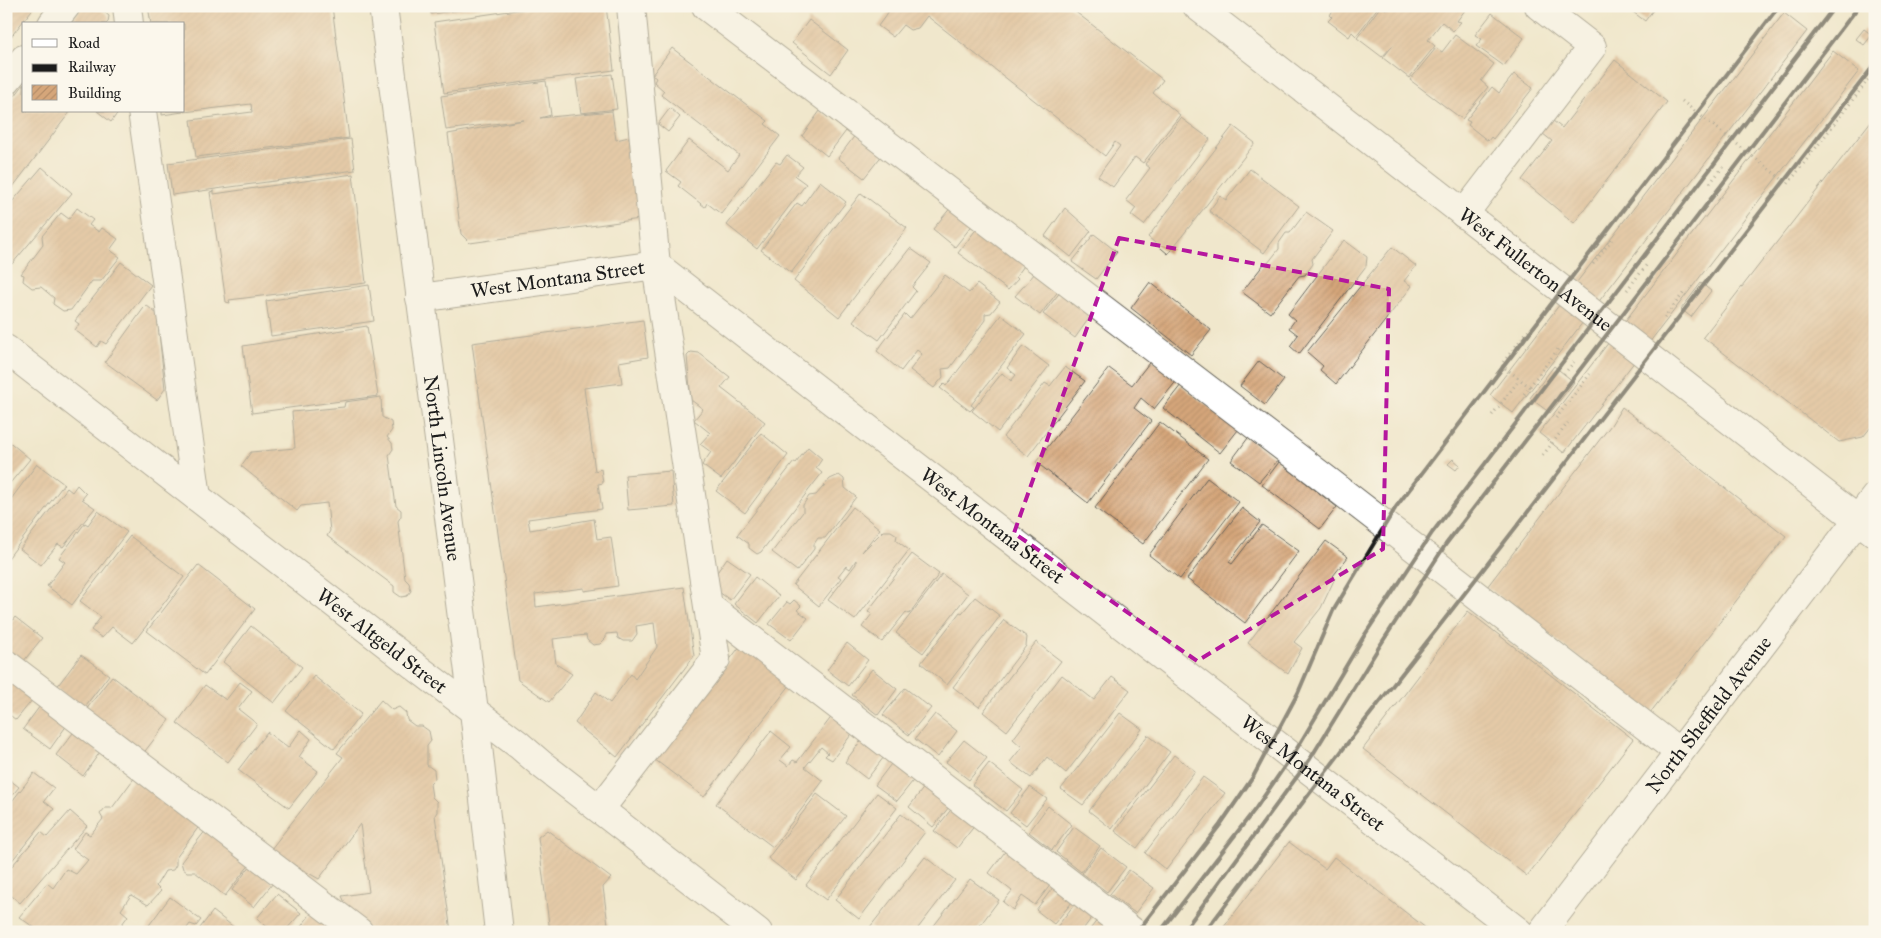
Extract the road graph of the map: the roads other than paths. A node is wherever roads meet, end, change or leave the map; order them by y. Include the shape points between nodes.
1 (66, 6) edge
2 (127, 6) edge
3 (383, 6) edge
4 (631, 6) edge
5 (706, 6) edge
6 (1197, 6) edge
7 (1539, 6) edge
8 (54, 22) edge
9 (129, 22) edge
10 (22, 61) edge
11 (6, 81) edge
12 (142, 112) edge
13 (1464, 214) junction
14 (656, 265) junction
15 (420, 298) junction
16 (6, 349) edge
17 (1875, 496) edge
18 (197, 497) junction
19 (1866, 526) edge
20 (708, 606) junction
21 (6, 664) edge
22 (474, 711) junction
23 (1679, 752) junction
24 (600, 809) junction
25 (359, 932) edge
26 (499, 932) edge
27 (758, 932) edge
28 (1133, 932) edge
29 (1519, 932) edge
30 (1542, 932) edge

1 - 8 street
2 - 9 street
3 - 15 street, North Lincoln Avenue
4 - 14 street
5 - 23 street
6 - 13 street, West Fullerton Avenue
7 - 13 street via 1592,47
10 - 11 street
12 - 18 street
13 - 19 street, West Fullerton Avenue
14 - 15 street, West Montana Street
14 - 20 street
14 - 29 street, West Montana Street
15 - 22 street, North Lincoln Avenue
16 - 18 street, West Altgeld Street
17 - 19 street, North Sheffield Avenue
18 - 22 street, West Altgeld Street
19 - 23 street, North Sheffield Avenue
20 - 24 street via 716,659
20 - 28 street
21 - 25 street
22 - 24 street, West Altgeld Street
22 - 26 street, North Lincoln Avenue
23 - 30 street, North Sheffield Avenue
24 - 27 street, West Altgeld Street

